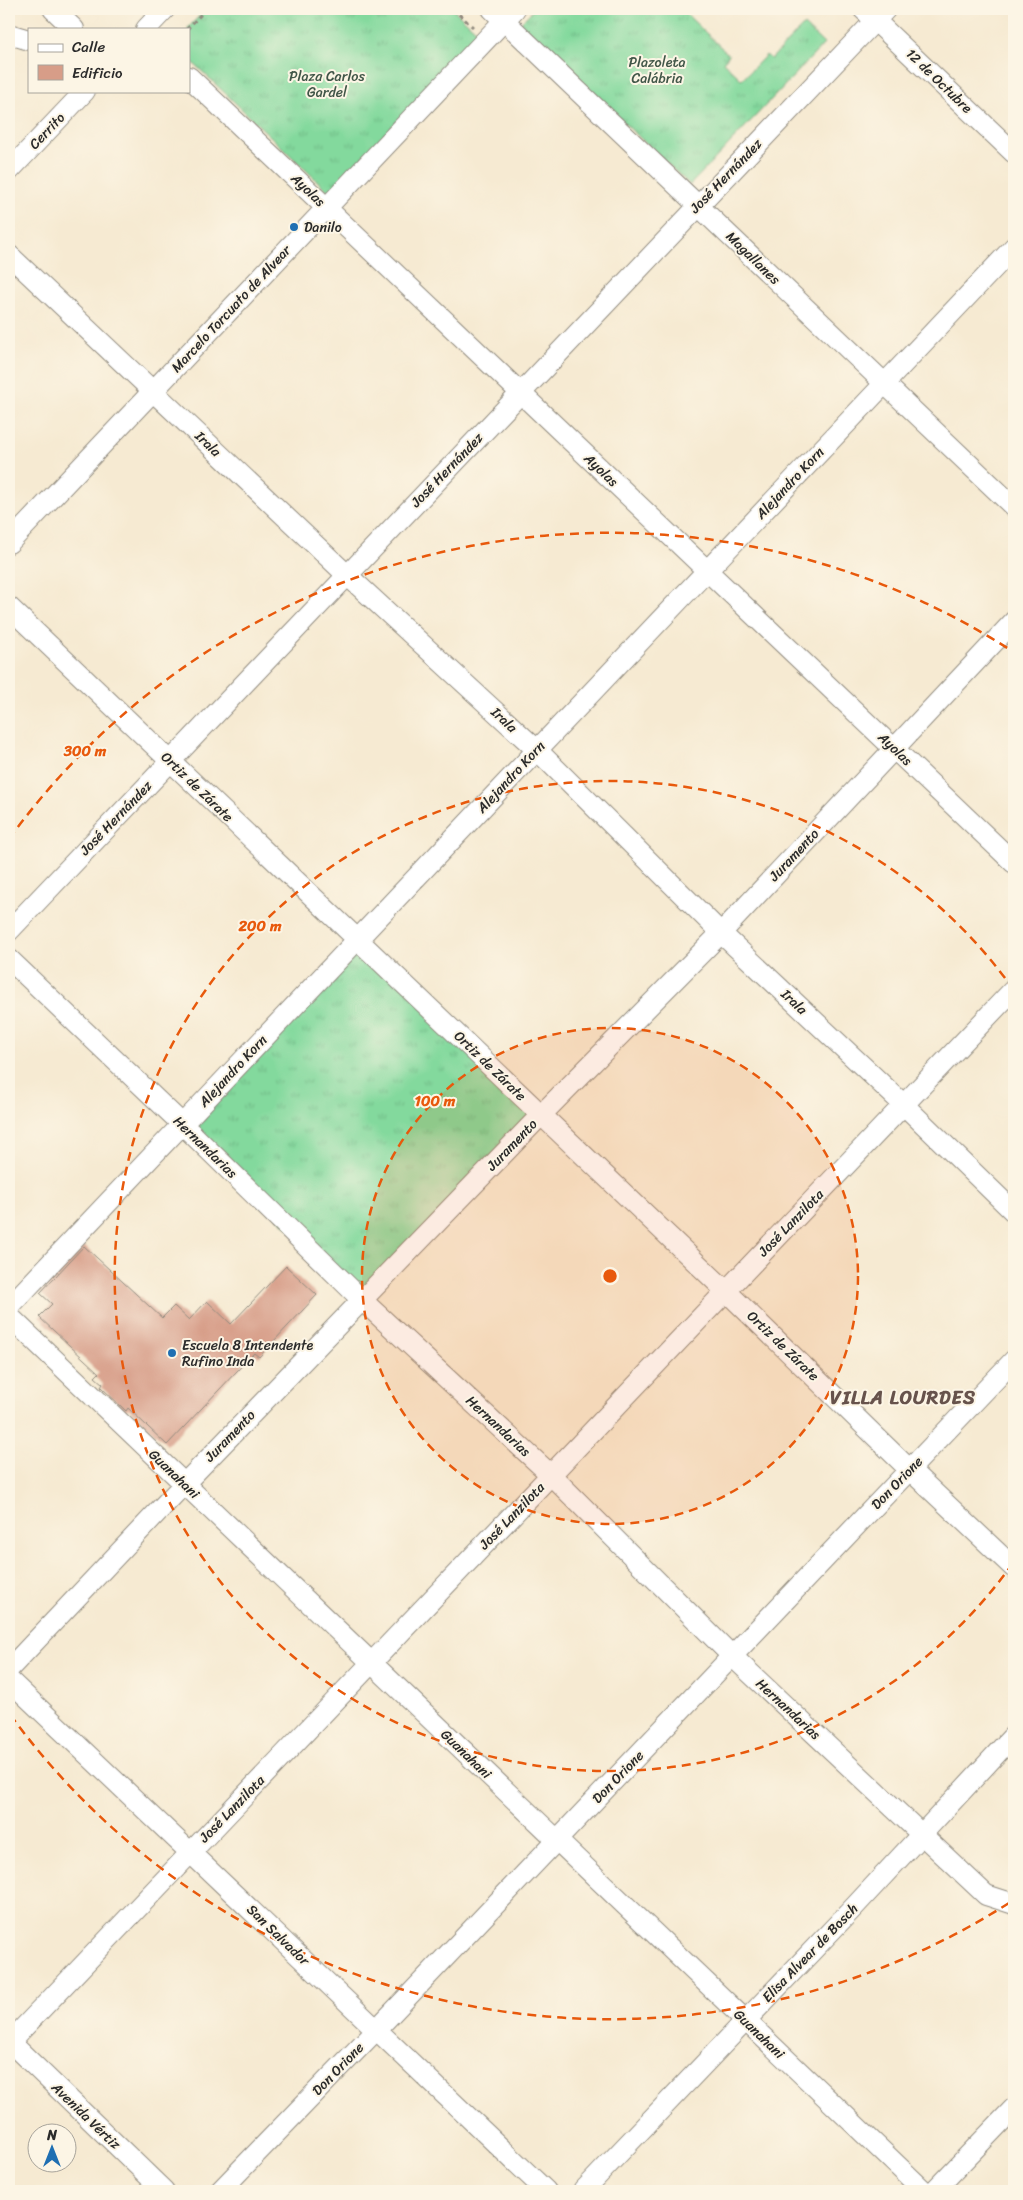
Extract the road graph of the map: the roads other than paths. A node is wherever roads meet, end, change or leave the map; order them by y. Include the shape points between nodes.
1 (53, 9) edge
2 (165, 9) edge
3 (504, 13) edge
4 (874, 13) edge
5 (73, 28) edge
6 (147, 28) edge
7 (9, 34) edge
8 (28, 40) edge
9 (190, 77) edge
10 (85, 92) edge
11 (1014, 153) edge
12 (9, 171) edge
13 (698, 206) junction
14 (326, 208) junction
15 (1014, 247) edge
16 (9, 255) edge
17 (885, 383) junction
18 (153, 391) junction
19 (520, 393) junction
20 (1014, 507) edge
21 (9, 543) edge
22 (707, 570) junction
23 (347, 576) junction
24 (9, 607) edge
25 (1014, 621) edge
26 (894, 748) junction
27 (537, 750) junction
28 (170, 761) junction
29 (1014, 863) edge
30 (9, 931) edge
31 (721, 933) junction
32 (357, 939) junction
33 (9, 959) edge
34 (1014, 989) edge
35 (904, 1105) junction
36 (541, 1115) junction
37 (182, 1124) junction
38 (1014, 1212) edge
39 (726, 1291) junction
40 (363, 1301) junction
41 (9, 1307) edge
42 (9, 1316) edge
43 (1014, 1360) edge
44 (910, 1470) junction
45 (551, 1475) junction
46 (184, 1484) junction
47 (1014, 1568) edge
48 (732, 1656) junction
49 (371, 1663) junction
50 (9, 1669) edge
51 (9, 1680) edge
52 (1014, 1735) edge
53 (920, 1834) junction
54 (556, 1841) junction
55 (191, 1853) junction
56 (1014, 1904) edge
57 (745, 2020) junction
58 (376, 2030) junction
59 (9, 2042) edge
60 (1014, 2108) edge
61 (164, 2191) edge
62 (220, 2191) edge
63 (546, 2191) edge
64 (582, 2191) edge
65 (924, 2191) edge
66 (934, 2191) edge

1 - 5 street
2 - 6 street
3 - 13 street, Magallanes
3 - 14 street, Marcelo Torcuato de Alvear
4 - 11 street, 12 de Octubre
4 - 13 street, José Hernández
7 - 8 street
9 - 14 street, Ayolas
10 - 12 street, Cerrito
13 - 17 street, Magallanes
13 - 19 street, José Hernández
14 - 18 street, Marcelo Torcuato de Alvear
14 - 19 street, Ayolas
15 - 17 street, Alejandro Korn
16 - 18 street, Irala
17 - 20 street, Magallanes
17 - 22 street, Alejandro Korn
18 - 21 street, Marcelo Torcuato de Alvear
18 - 23 street, Irala
19 - 22 street, Ayolas
19 - 23 street, José Hernández
22 - 26 street, Ayolas
22 - 27 street, Alejandro Korn
23 - 27 street, Irala
23 - 28 street, José Hernández
24 - 28 street, Ortiz de Zárate
25 - 26 street, Juramento
26 - 29 street, Ayolas
26 - 31 street, Juramento
27 - 31 street, Irala
27 - 32 street, Alejandro Korn
28 - 30 street, José Hernández
28 - 32 street, Ortiz de Zárate
31 - 35 street, Irala
31 - 36 street, Juramento
32 - 36 street, Ortiz de Zárate
32 - 37 street, Alejandro Korn
33 - 37 street, Hernandarias
34 - 35 street, José Lanzilota
35 - 38 street, Irala
35 - 39 street, José Lanzilota
36 - 39 street, Ortiz de Zárate
36 - 40 street, Juramento
37 - 40 street, Hernandarias
37 - 41 street, Alejandro Korn
39 - 44 street, Ortiz de Zárate
39 - 45 street, José Lanzilota
40 - 45 street, Hernandarias
40 - 46 street, Juramento
42 - 46 street, Guanahani
43 - 44 street, Don Orione
44 - 47 street, Ortiz de Zárate
44 - 48 street, Don Orione
45 - 48 street, Hernandarias
45 - 49 street, José Lanzilota
46 - 49 street, Guanahani
46 - 50 street, Juramento
48 - 53 street, Hernandarias
48 - 54 street, Don Orione
49 - 54 street, Guanahani
49 - 55 street, José Lanzilota
51 - 55 street, San Salvador
52 - 53 street, Elisa Alvear de Bosch
53 - 56 street, Hernandarias via 986,1895
53 - 57 street, Elisa Alvear de Bosch
54 - 57 street, Guanahani
54 - 58 street, Don Orione
55 - 58 street, San Salvador
55 - 59 street, José Lanzilota
57 - 64 street, Elisa Alvear de Bosch
57 - 65 street, Guanahani
58 - 62 street, Don Orione
58 - 63 street, San Salvador
59 - 61 street, Avenida Vértiz
60 - 66 street

